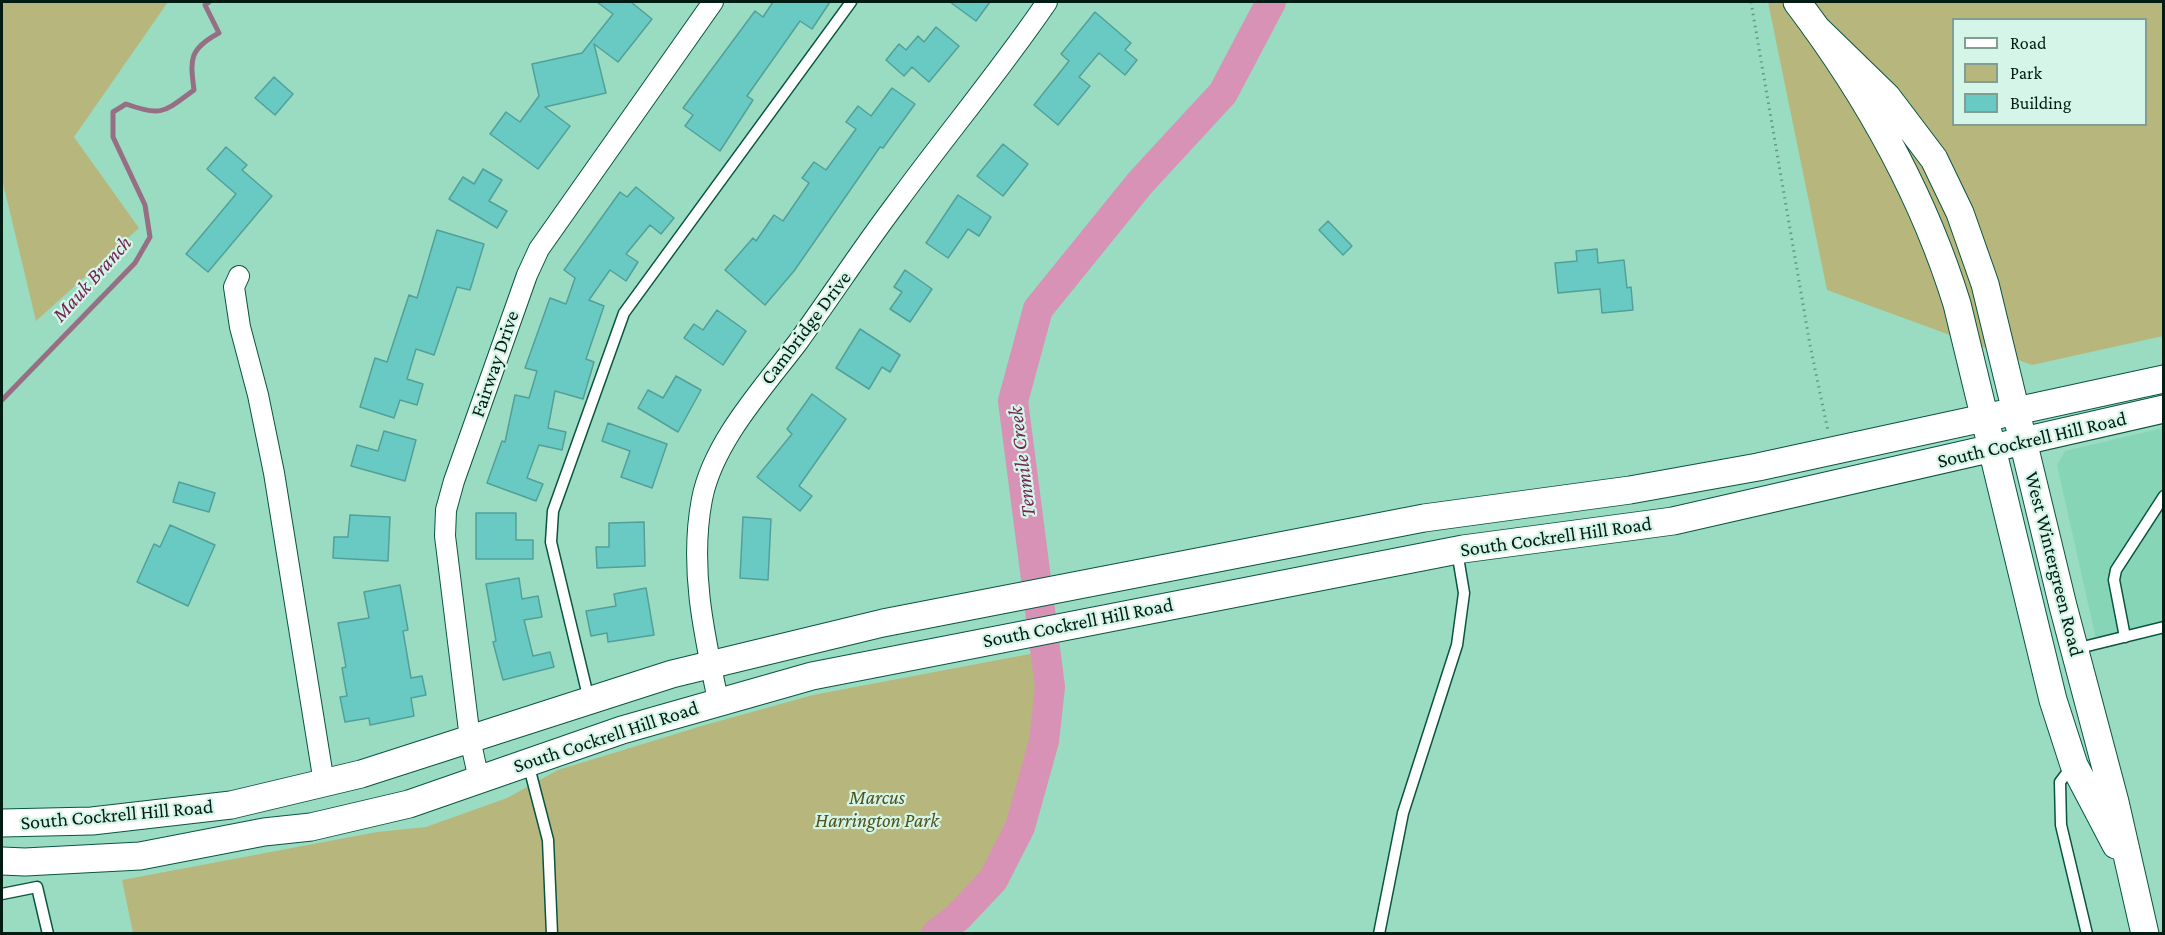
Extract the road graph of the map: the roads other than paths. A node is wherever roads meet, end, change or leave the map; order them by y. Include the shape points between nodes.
1 (712, 2) edge
2 (851, 2) edge
3 (1047, 2) edge
4 (1797, 2) edge
5 (1816, 28) junction
6 (239, 276) dead end
7 (2163, 379) edge
8 (2163, 409) edge
9 (2017, 410) junction
10 (1984, 418) junction
11 (2024, 441) junction
12 (1991, 449) junction
13 (2163, 496) edge
14 (1459, 512) junction
15 (1460, 550) junction
16 (2163, 627) edge
17 (2126, 637) junction
18 (2074, 649) junction
19 (710, 664) junction
20 (589, 700) junction
21 (718, 700) junction
22 (519, 723) junction
23 (470, 739) junction
24 (528, 763) junction
25 (2074, 765) junction
26 (479, 780) junction
27 (324, 783) junction
28 (2, 823) edge
29 (2, 861) edge
30 (2129, 867) junction
31 (2, 894) edge
32 (48, 933) edge
33 (552, 933) edge
34 (1379, 933) edge
35 (2087, 933) edge
36 (2145, 933) edge

1 - 23 street, Fairway Drive via 539,249 526,275 454,481 446,510 445,536
2 - 20 lane via 624,313 553,511 551,542
3 - 19 street, Cambridge Drive via 765,382 717,460 702,496 696,537 696,582
4 - 5 main road, West Wintergreen Road
5 - 9 main road, West Wintergreen Road via 1887,98 1934,159 1960,213 1985,284
5 - 10 main road, West Wintergreen Road via 1898,159 1939,247 1958,304
6 - 27 street via 234,287 240,327 274,473
7 - 9 main road, South Cockrell Hill Road
8 - 11 main road, South Cockrell Hill Road
9 - 10 main road, South Cockrell Hill Road
9 - 11 main road, West Wintergreen Road
10 - 12 main road, West Wintergreen Road
10 - 14 main road, South Cockrell Hill Road via 1630,490
11 - 12 main road, South Cockrell Hill Road
11 - 18 main road, West Wintergreen Road
12 - 15 main road, South Cockrell Hill Road via 1673,521
12 - 25 main road, West Wintergreen Road via 2053,700
13 - 17 lane via 2116,570 2114,580
14 - 15 main road
14 - 19 main road, South Cockrell Hill Road via 961,607
15 - 21 main road, South Cockrell Hill Road via 969,644
15 - 34 lane via 1464,593 1457,645 1403,813
16 - 17 lane
17 - 18 lane
18 - 30 main road, West Wintergreen Road
19 - 20 main road, South Cockrell Hill Road
19 - 21 street, Cambridge Drive
20 - 22 main road, South Cockrell Hill Road
21 - 24 main road, South Cockrell Hill Road
22 - 23 main road, South Cockrell Hill Road
22 - 24 main road
23 - 26 street, Fairway Drive
23 - 27 main road, South Cockrell Hill Road
24 - 26 main road, South Cockrell Hill Road
24 - 33 lane via 548,840
25 - 30 main road, West Wintergreen Road
25 - 35 lane via 2060,782 2061,825
26 - 29 main road, South Cockrell Hill Road via 409,804 311,827 140,856
27 - 28 main road, South Cockrell Hill Road via 231,805 153,816
30 - 36 main road, West Wintergreen Road
31 - 32 lane via 37,887

